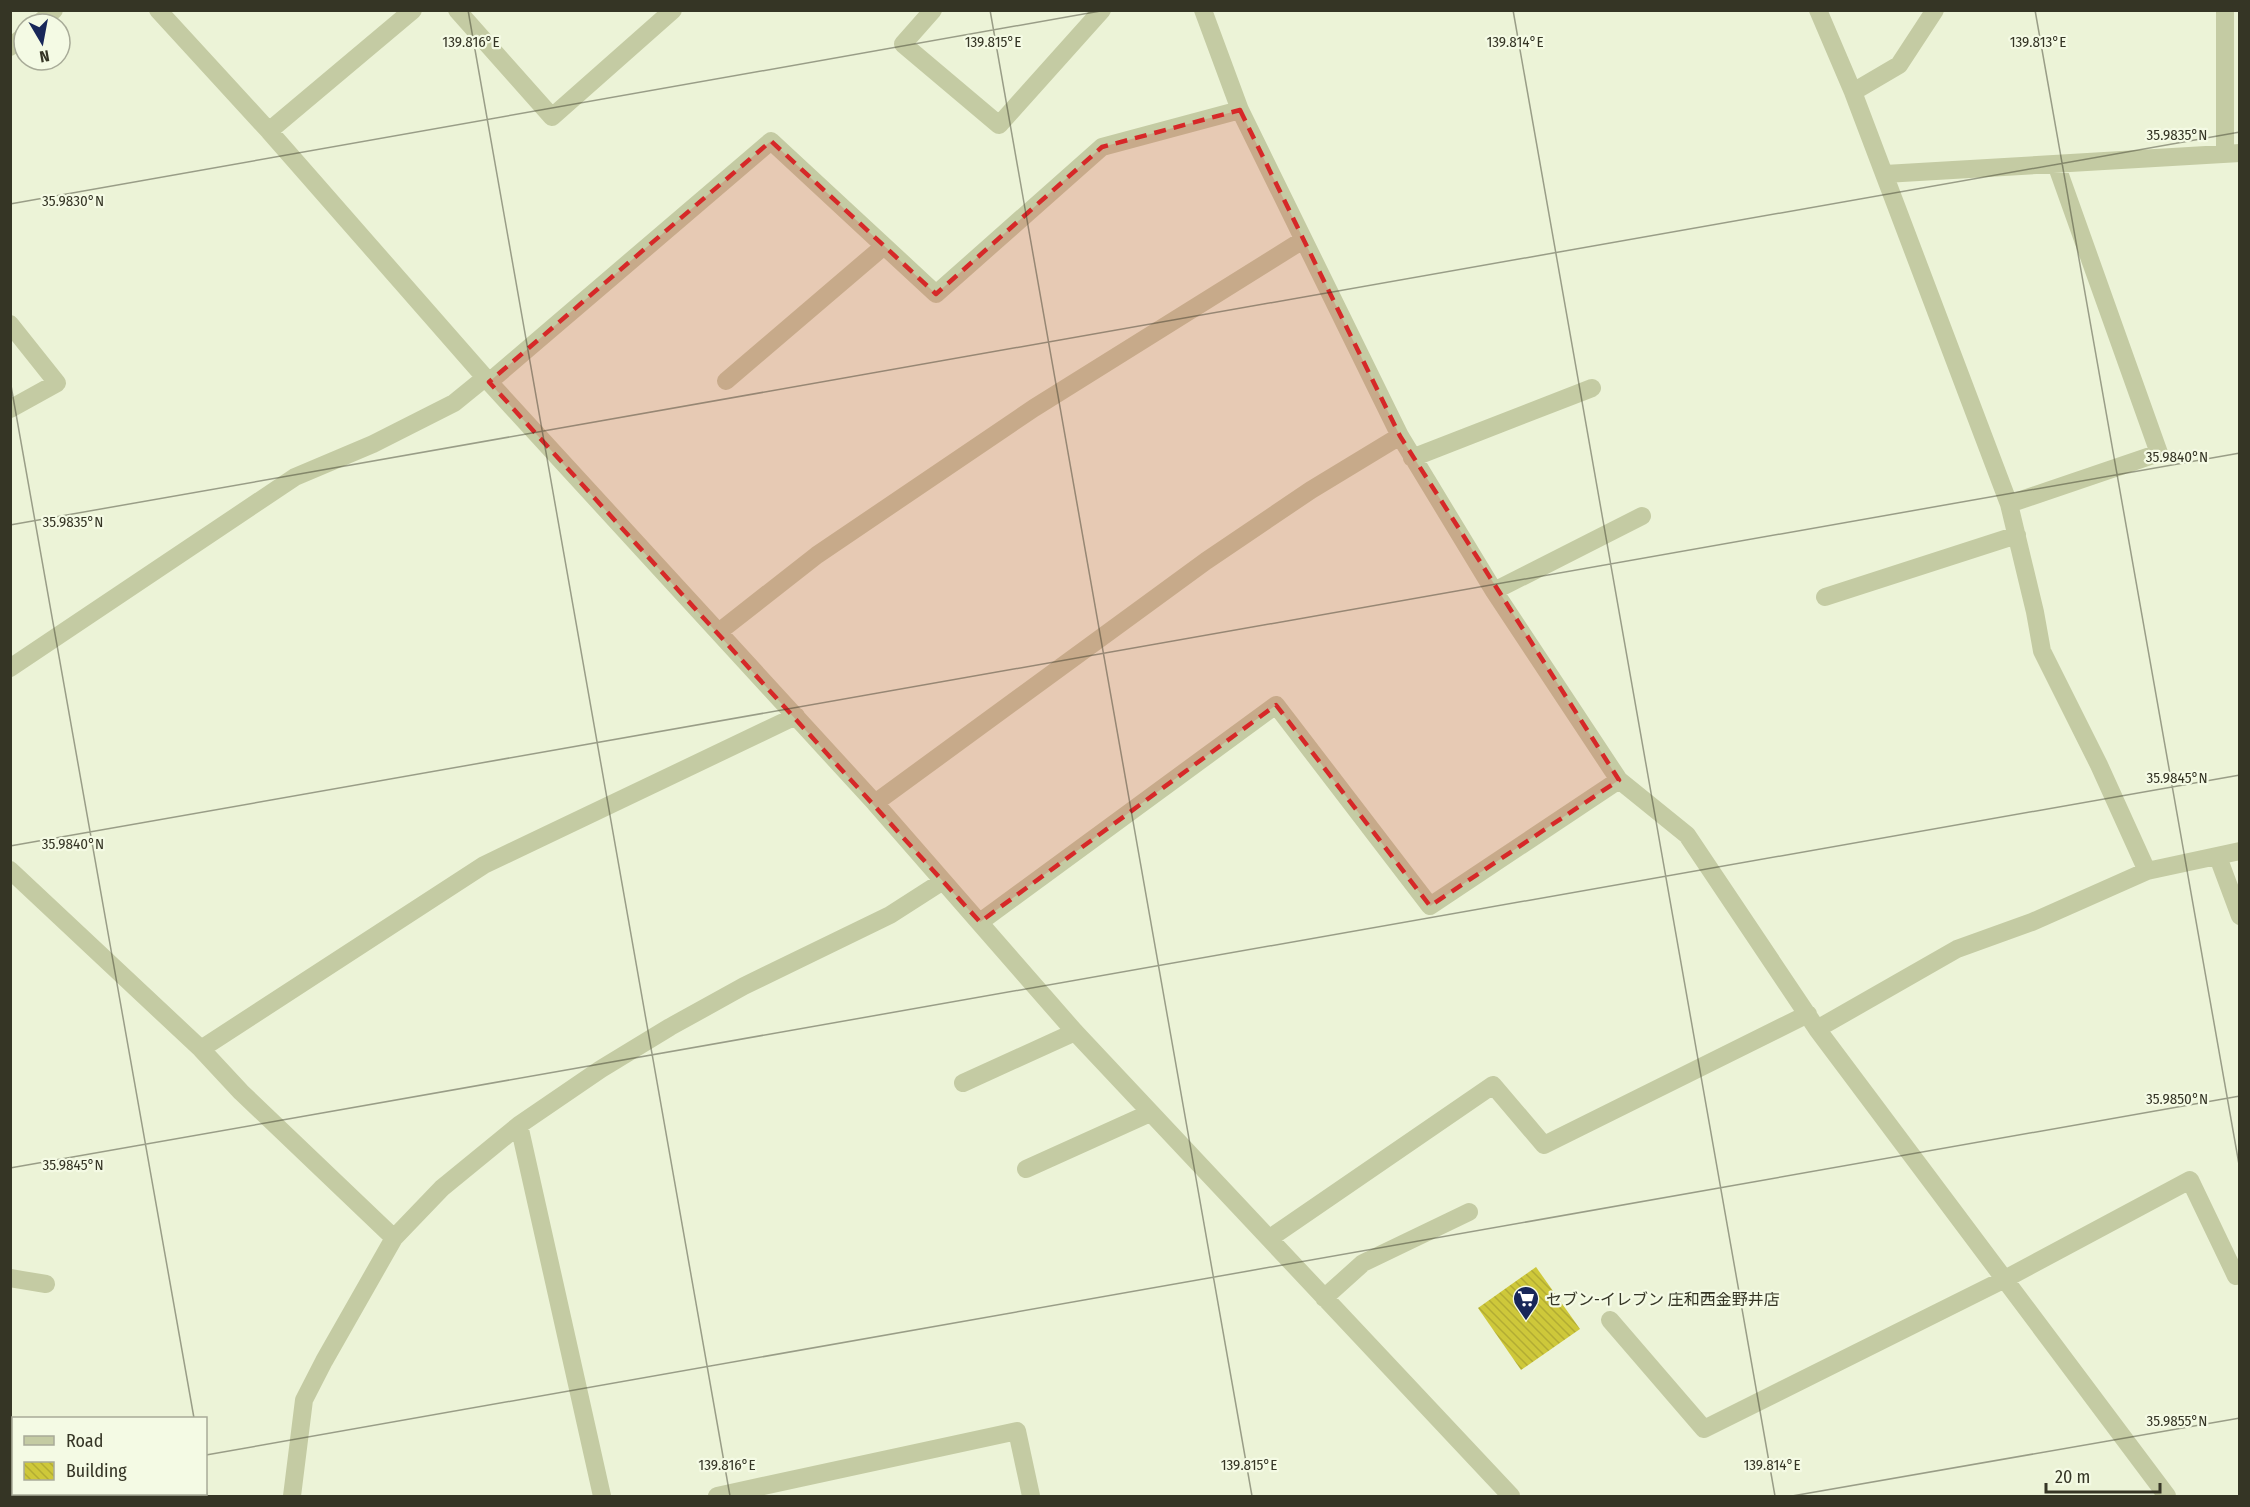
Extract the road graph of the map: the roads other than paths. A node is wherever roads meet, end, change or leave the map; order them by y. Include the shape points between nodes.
1 (158, 10) edge
2 (413, 10) edge
3 (457, 10) edge
4 (673, 10) edge
5 (933, 10) edge
6 (1102, 10) edge
7 (1203, 10) edge
8 (1818, 10) edge
9 (1935, 10) edge
10 (2225, 10) edge
11 (1854, 92) junction
12 (1240, 110) junction
13 (269, 131) junction
14 (2232, 153) edge
15 (2056, 164) junction
16 (1885, 174) junction
17 (1303, 240) junction
18 (884, 246) junction
19 (10, 324) edge
20 (488, 379) junction
21 (726, 381) dead end
22 (1592, 388) dead end
23 (10, 409) edge
24 (1400, 436) junction
25 (1412, 458) junction
26 (2009, 504) junction
27 (1642, 516) dead end
28 (2017, 534) junction
29 (1494, 591) junction
30 (1825, 597) dead end
31 (720, 631) junction
32 (10, 668) edge
33 (796, 716) junction
34 (1618, 780) junction
35 (875, 803) junction
36 (2240, 851) edge
37 (2218, 857) junction
38 (10, 870) edge
39 (2146, 871) junction
40 (943, 881) junction
41 (2240, 916) edge
42 (980, 922) junction
43 (1812, 1021) junction
44 (1075, 1032) junction
45 (201, 1050) junction
46 (963, 1083) dead end
47 (1150, 1113) junction
48 (519, 1125) junction
49 (1026, 1169) dead end
50 (1469, 1212) dead end
51 (394, 1238) junction
52 (1270, 1238) junction
53 (2236, 1276) dead end
54 (10, 1278) edge
55 (2005, 1279) junction
56 (45, 1284) dead end
57 (1324, 1298) junction
58 (1610, 1320) dead end
59 (292, 1497) edge
60 (602, 1497) edge
61 (717, 1497) edge
62 (1031, 1497) edge
63 (1511, 1497) edge
64 (2167, 1497) edge

1 - 13 street
2 - 13 street
3 - 4 street via 552,117
5 - 6 street via 903,44 999,125
7 - 12 street
8 - 11 street
9 - 11 street via 1899,65
10 - 14 street
11 - 16 street
12 - 17 street
12 - 18 street via 1102,147 936,294
13 - 20 street
14 - 15 street
15 - 16 street
15 - 26 street via 2159,453
16 - 26 street
17 - 24 street
17 - 31 street via 1034,408 817,555
18 - 20 street via 771,141
18 - 21 street
19 - 23 street via 57,383
20 - 31 street
20 - 32 street via 454,403 295,477
22 - 25 street
24 - 25 street
24 - 35 street via 1206,561
25 - 29 street
26 - 28 street
27 - 29 street
28 - 30 street
28 - 39 street via 2043,651
29 - 34 street
31 - 33 street
33 - 35 street
33 - 45 street via 484,865
34 - 42 street via 1430,906 1276,705
34 - 43 street via 1687,835
35 - 40 street
36 - 37 street
37 - 39 street
37 - 41 street
38 - 45 street
39 - 43 street via 2032,922 1957,949
40 - 42 street
40 - 48 street via 890,915 670,1027
42 - 44 street
43 - 52 street via 1544,1145 1493,1085
43 - 55 street
44 - 46 street
44 - 47 street
45 - 51 street
47 - 49 street
47 - 52 street
48 - 51 street via 442,1188
48 - 60 street
50 - 57 street via 1363,1263
51 - 59 street via 304,1400
52 - 57 street
53 - 55 street via 2190,1180
54 - 56 street
55 - 58 street via 1704,1429
55 - 64 street
57 - 63 street
61 - 62 street via 1017,1431

